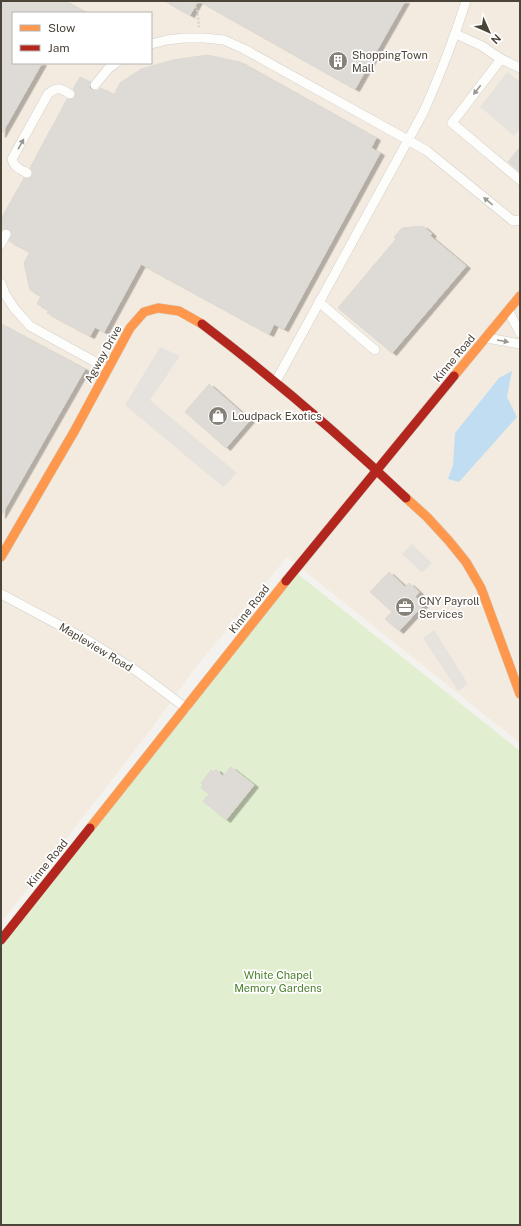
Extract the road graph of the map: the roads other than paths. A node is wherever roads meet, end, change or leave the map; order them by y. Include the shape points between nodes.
1 (466, 1) edge
2 (456, 34) junction
3 (152, 44) edge
4 (501, 59) junction
5 (115, 64) edge
6 (520, 68) edge
7 (95, 85) dead end
8 (70, 94) dead end
9 (408, 140) junction
10 (27, 173) dead end
11 (520, 180) edge
12 (520, 220) edge
13 (6, 234) dead end
14 (1, 244) edge
15 (1, 283) edge
16 (520, 296) edge
17 (319, 302) junction
18 (508, 311) junction
19 (520, 333) edge
20 (486, 338) junction
21 (520, 344) edge
22 (375, 350) dead end
23 (108, 369) junction
24 (275, 383) junction
25 (377, 470) junction
26 (1, 557) edge
27 (1, 594) edge
28 (520, 694) edge
29 (186, 708) junction
30 (1, 940) edge

1 - 2 lane
2 - 4 lane via 482,46
2 - 9 lane via 424,111
3 - 9 lane via 184,38 224,40
4 - 6 lane
4 -> 11 lane via 452,123
5 - 7 lane
10 -> 8 lane via 16,168 12,159 44,100 54,89 60,88
12 -> 9 lane via 513,220 426,151
9 - 17 lane
13 - 14 lane
15 - 23 lane via 14,308 30,326
16 - 18 street, Kinne Road
17 - 22 lane
17 - 24 lane
18 - 19 lane
18 - 20 street, Kinne Road
20 -> 21 lane
20 - 25 street, Kinne Road
23 - 24 street, Agway Drive via 130,328 144,312 158,308 179,311 202,324
23 - 26 street, Agway Drive
24 - 25 street, Agway Drive
25 - 28 street, Agway Drive via 427,517 466,562 481,588
25 - 29 street, Kinne Road
27 - 29 lane, Mapleview Road via 89,641 138,672
29 - 30 street, Kinne Road

